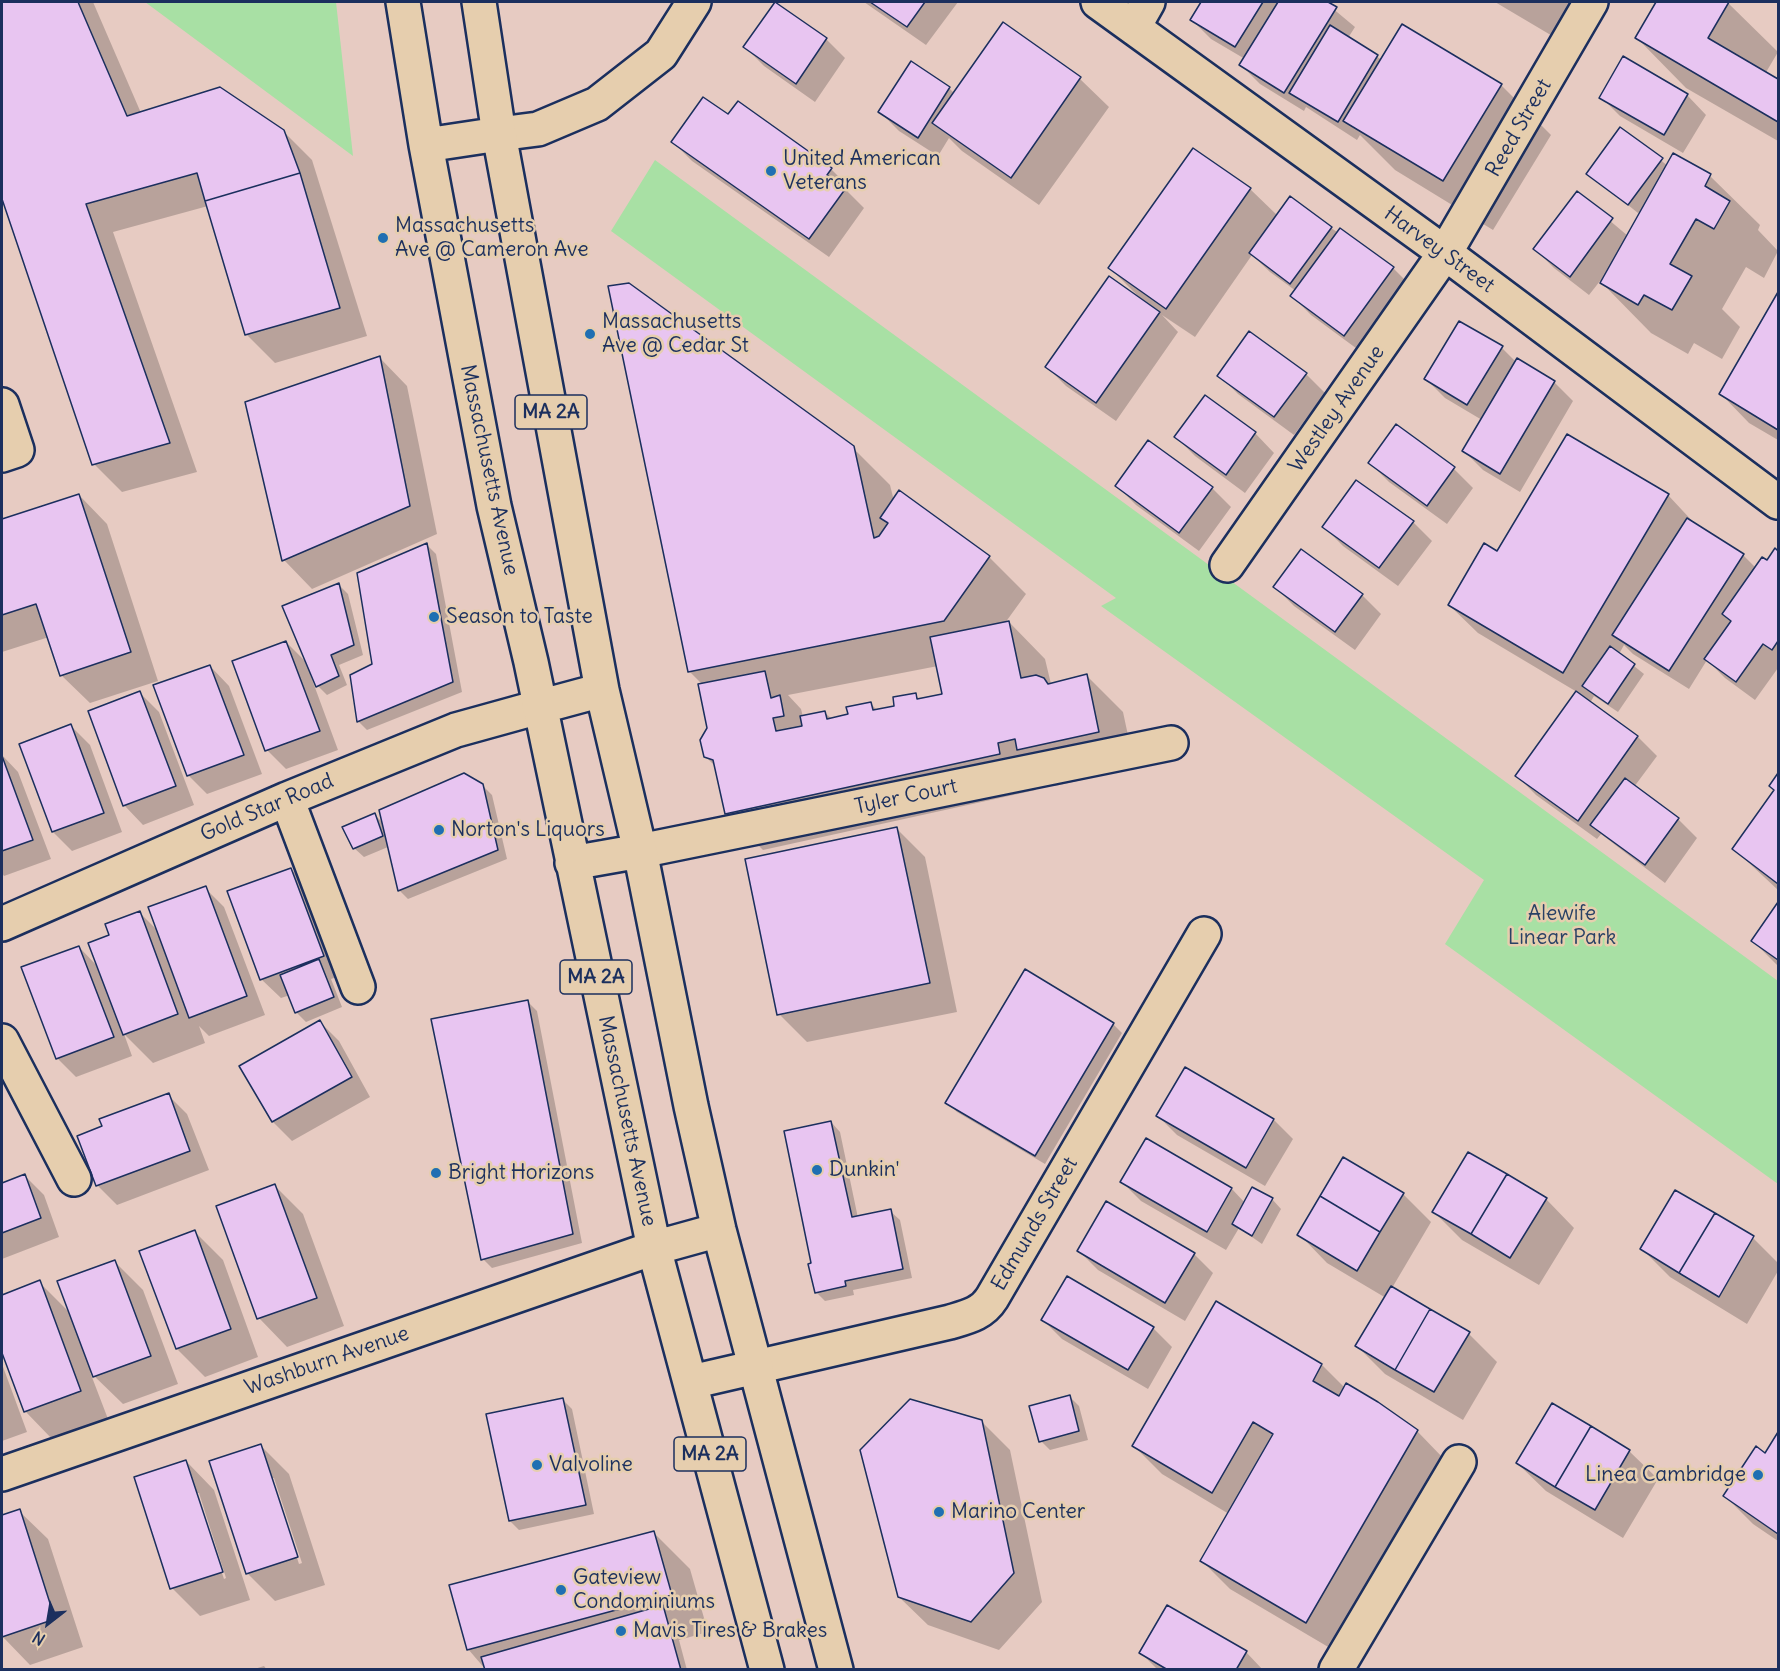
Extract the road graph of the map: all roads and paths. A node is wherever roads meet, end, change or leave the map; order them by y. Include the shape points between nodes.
1 (403, 2) edge
2 (478, 2) edge
3 (694, 2) edge
4 (1098, 2) edge
5 (1592, 2) edge
6 (1141, 14) edge
7 (499, 134) junction
8 (426, 145) junction
9 (1445, 253) junction
10 (2, 405) edge
11 (9, 452) edge
12 (1779, 502) edge
13 (1227, 565) dead end
14 (602, 690) junction
15 (538, 707) junction
16 (1171, 743) dead end
17 (287, 799) junction
18 (640, 852) junction
19 (572, 863) junction
20 (2, 924) edge
21 (1204, 934) dead end
22 (358, 987) dead end
23 (2, 1041) edge
24 (74, 1179) dead end
25 (719, 1230) junction
26 (654, 1248) junction
27 (756, 1367) junction
28 (691, 1382) junction
29 (1459, 1462) dead end
30 (2, 1474) edge
31 (767, 1670) edge
32 (836, 1670) edge
33 (1336, 1670) edge

1 - 8 street, Massachusetts Avenue / MA 2A
2 - 7 street, MA 2A
3 - 7 street via 661,54 597,104 538,129
4 - 6 street, Harvey Street
5 - 9 street, Reed Street
6 - 9 street, Harvey Street
7 - 8 street
7 - 14 street, MA 2A
8 - 15 street, Massachusetts Avenue / MA 2A via 494,506
9 - 12 street, Harvey Street
9 - 13 street, Westley Avenue
10 - 11 street
14 - 15 street, Gold Star Road
14 - 18 street, MA 2A
15 - 17 street, Gold Star Road via 456,730
15 - 19 street, Massachusetts Avenue / MA 2A
16 - 18 street, Tyler Court
17 - 20 street, Gold Star Road
17 - 22 street
18 - 19 street, Tyler Court
18 - 25 street, MA 2A
19 - 26 street, Massachusetts Avenue / MA 2A
21 - 27 street, Edmunds Street via 983,1309 970,1317
23 - 24 street
25 - 26 street, Washburn Avenue
25 - 27 street, MA 2A
26 - 28 street, Massachusetts Avenue / MA 2A
26 - 30 street, Washburn Avenue
27 - 28 street, Edmunds Street
27 - 32 street, MA 2A
28 - 31 street, Massachusetts Avenue / MA 2A
29 - 33 street

